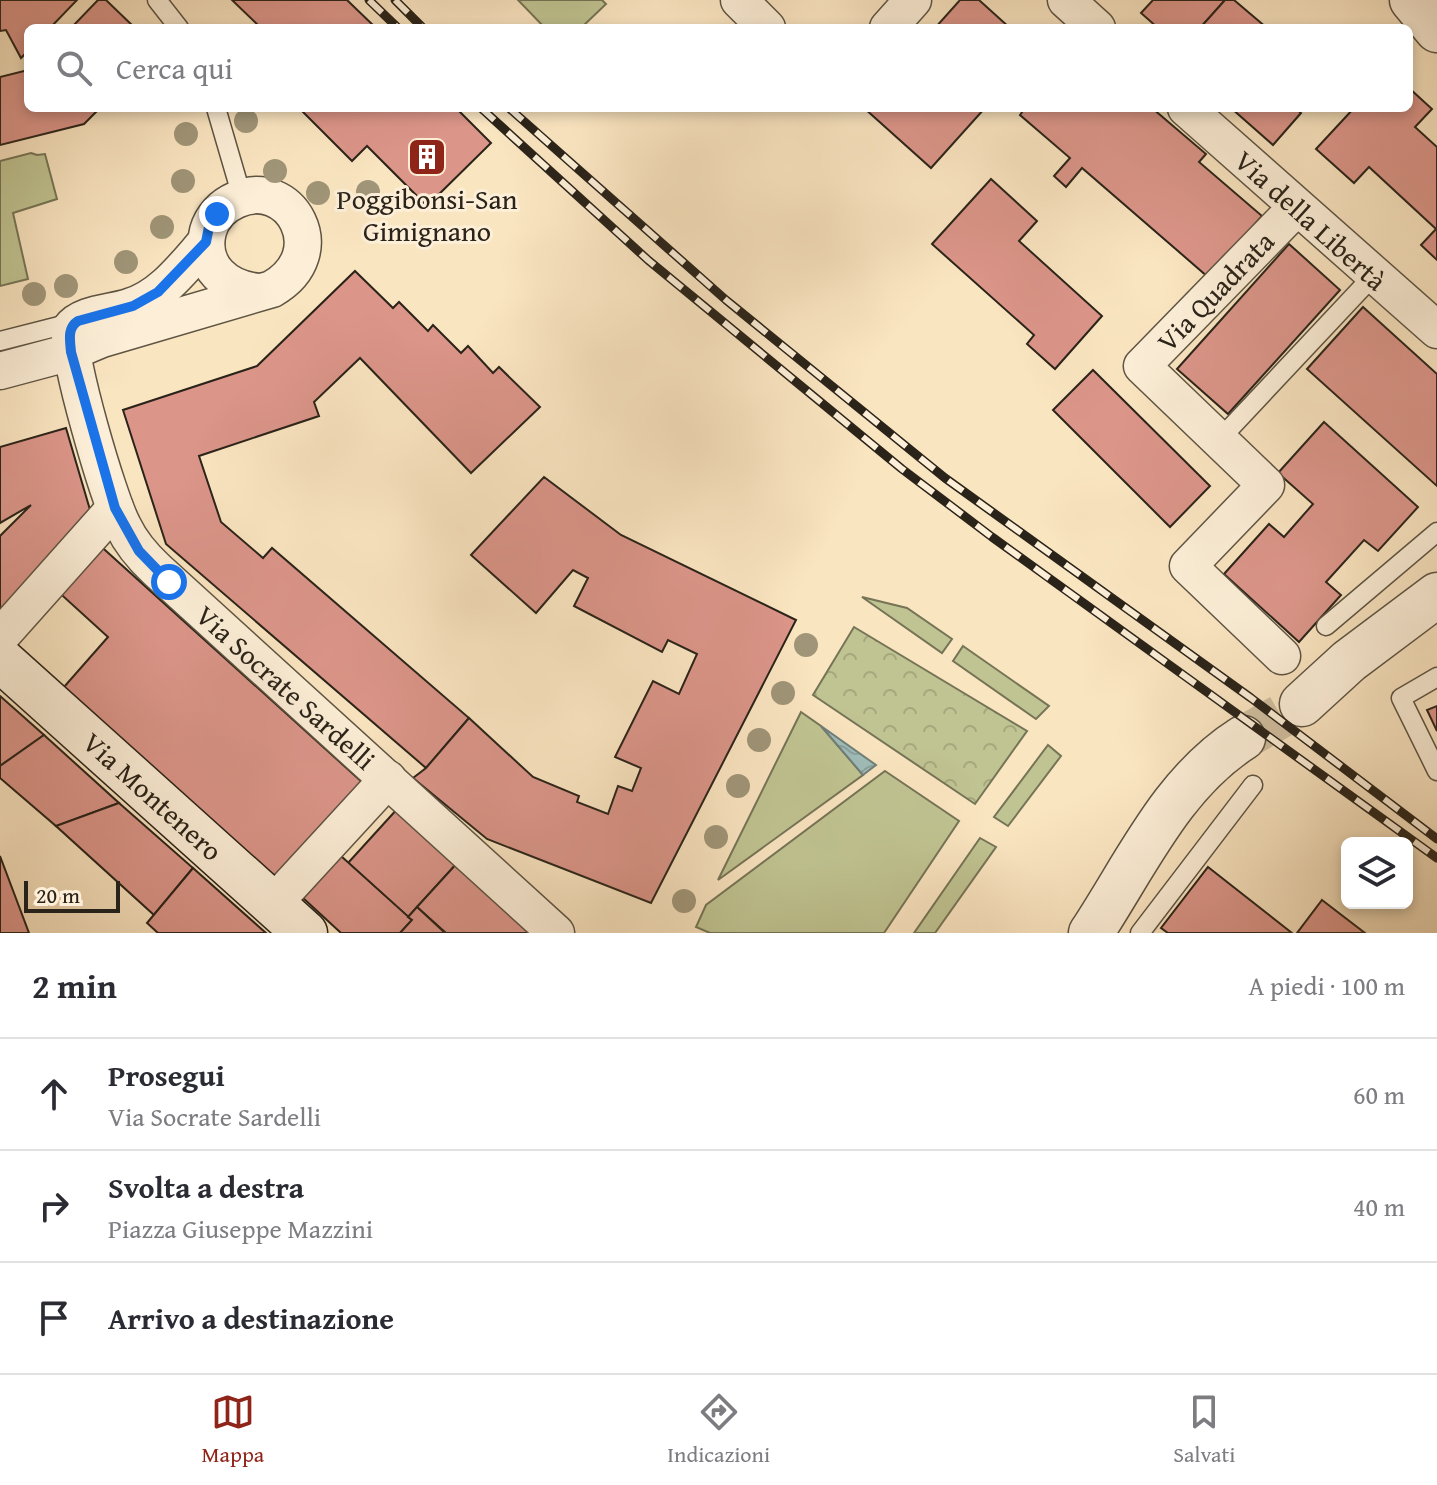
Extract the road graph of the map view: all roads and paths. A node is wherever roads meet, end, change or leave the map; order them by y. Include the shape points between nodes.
1 (157, 0) edge
2 (739, 0) edge
3 (913, 0) edge
4 (1066, 0) edge
5 (1412, 0) edge
6 (176, 24) edge
7 (763, 24) edge
8 (892, 24) edge
9 (1093, 24) edge
10 (1437, 30) edge
11 (217, 112) edge
12 (1190, 112) edge
13 (242, 197) junction
14 (1296, 208) junction
15 (206, 242) junction
16 (1373, 276) junction
17 (259, 292) junction
18 (1437, 330) edge
19 (73, 337) junction
20 (0, 341) edge
21 (0, 371) edge
22 (1219, 440) junction
23 (115, 508) junction
24 (1437, 532) edge
25 (1437, 595) edge
26 (1326, 626) dead end
27 (0, 637) edge
28 (1282, 656) dead end
29 (0, 659) edge
30 (1437, 677) edge
31 (1302, 704) tunnel mouth
32 (1243, 738) tunnel mouth
33 (1437, 771) edge
34 (388, 779) junction
35 (1253, 785) dead end
36 (273, 904) junction
37 (305, 933) edge
38 (556, 933) edge
39 (1091, 933) edge
40 (1140, 933) edge

1 - 6 lane
2 - 7 street
3 - 8 street
4 - 9 street
5 - 10 street
11 - 13 lane
12 - 14 street, Via della Libertà
13 - 15 street via 217,214
13 - 17 street via 257,195 286,206 302,232 301,259 294,272
14 - 16 street, Via della Libertà
14 - 22 street, Via Quadrata via 1142,366
15 - 17 street via 216,273 243,291
15 - 19 street via 149,298
16 - 18 street, Via della Libertà
16 - 22 lane
17 - 19 street via 102,339
19 - 20 lane
19 - 21 street
19 - 23 street, Via Socrate Sardelli
22 - 28 street, Via Quadrata via 1266,485 1188,566
23 - 27 street
23 - 34 street, Via Socrate Sardelli via 134,544 157,570
24 - 26 lane
25 - 31 street
29 - 36 street, Via Montenero
30 - 33 lane via 1401,698
32 - 39 street via 1192,780
34 - 36 street
34 - 38 street, Via Socrate Sardelli
35 - 40 lane
36 - 37 street, Via Montenero

